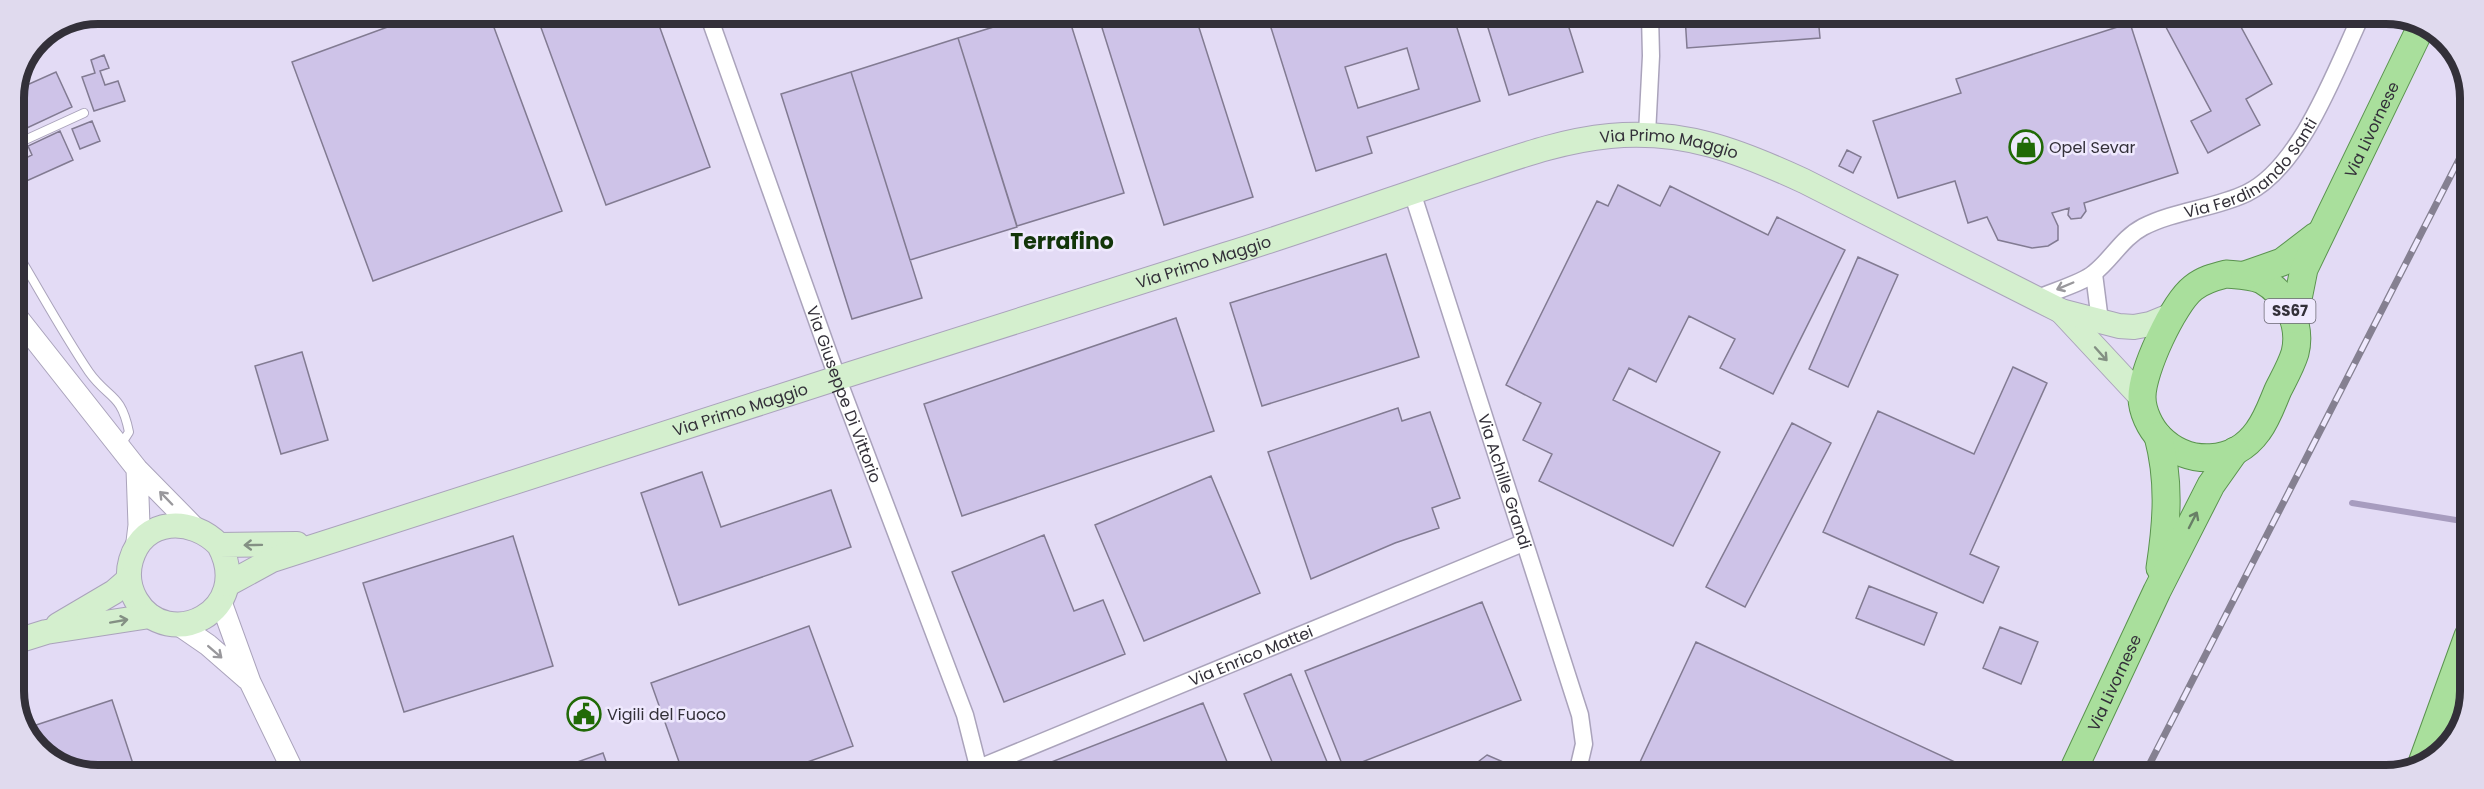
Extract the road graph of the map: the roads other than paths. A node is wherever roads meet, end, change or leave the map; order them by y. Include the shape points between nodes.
1 (712, 24) edge
2 (1650, 24) edge
3 (2357, 24) edge
4 (2419, 32) edge
5 (84, 113) dead end
6 (1647, 134) junction
7 (24, 140) edge
8 (1412, 192) junction
9 (2319, 234) junction
10 (24, 264) edge
11 (2094, 274) junction
12 (2245, 275) junction
13 (2036, 299) junction
14 (2061, 310) junction
15 (2172, 315) junction
16 (2294, 319) junction
17 (2100, 321) junction
18 (24, 326) edge
19 (837, 377) junction
20 (2142, 398) junction
21 (2157, 436) junction
22 (120, 447) junction
23 (2235, 452) junction
24 (137, 469) junction
25 (194, 527) junction
26 (329, 542) junction
27 (1523, 543) junction
28 (219, 545) junction
29 (136, 550) junction
30 (129, 579) junction
31 (2157, 591) junction
32 (224, 593) junction
33 (150, 616) junction
34 (179, 625) junction
35 (46, 632) junction
36 (24, 639) edge
37 (2460, 658) edge
38 (250, 682) junction
39 (2426, 753) edge
40 (290, 765) edge
41 (977, 765) edge
42 (993, 765) edge
43 (1579, 765) edge
44 (2076, 765) edge

1 - 19 street, Via Giuseppe Di Vittorio
2 - 6 street
3 - 11 street, Via Ferdinando Santi via 2303,137 2280,168 2249,193 2144,226 2129,236
4 - 9 main road, Via Livornese / SS67
5 - 7 lane
6 - 8 main road, Via Primo Maggio via 1565,141
6 - 13 main road, Via Primo Maggio via 1685,137 1763,162
8 - 19 main road, Via Primo Maggio
8 - 27 street, Via Achille Grandi
9 - 12 main road, Via Livornese / SS67 via 2282,262
9 - 16 main road, Via Livornese / SS67 via 2304,269
10 - 22 lane via 91,374 125,412 129,432
11 -> 13 street
11 - 17 street
12 - 15 main road, Via Livornese / SS67 via 2226,274 2194,286
12 - 16 main road, Via Livornese / SS67 via 2275,289
13 - 14 main road, Via Primo Maggio
14 - 17 main road, Via Primo Maggio
14 -> 20 main road, Via Primo Maggio
15 - 17 main road, Via Primo Maggio via 2134,327
15 - 20 main road, Via Livornese / SS67 via 2146,374
16 - 23 main road, Via Livornese / SS67 via 2297,338 2291,363 2259,430
18 - 22 street
19 - 26 main road, Via Primo Maggio
19 - 41 street, Via Giuseppe Di Vittorio via 964,715
20 - 21 main road, Via Livornese / SS67
21 - 23 main road via 2171,448 2193,457 2221,457
21 - 31 main road, Via Livornese / SS67 via 2168,501
22 - 24 street
31 -> 23 main road, Via Livornese / SS67 via 2211,485
25 -> 24 street
24 - 29 street
25 - 28 main road
25 - 29 main road via 177,524 161,528 146,537
26 -> 28 main road, Via Primo Maggio
26 - 32 main road, Via Primo Maggio via 272,560
27 - 42 street, Via Enrico Mattei
27 - 43 street, Via Achille Grandi via 1580,715 1584,744
28 - 32 main road via 229,571
29 - 30 main road
30 - 33 main road via 133,594
30 - 35 main road
31 - 44 main road, Via Livornese / SS67
32 - 34 main road, Via Primo Maggio via 209,614
32 - 38 street
33 - 34 main road
35 -> 33 main road
34 -> 38 street
35 - 36 main road
37 - 39 main road
38 - 40 street

